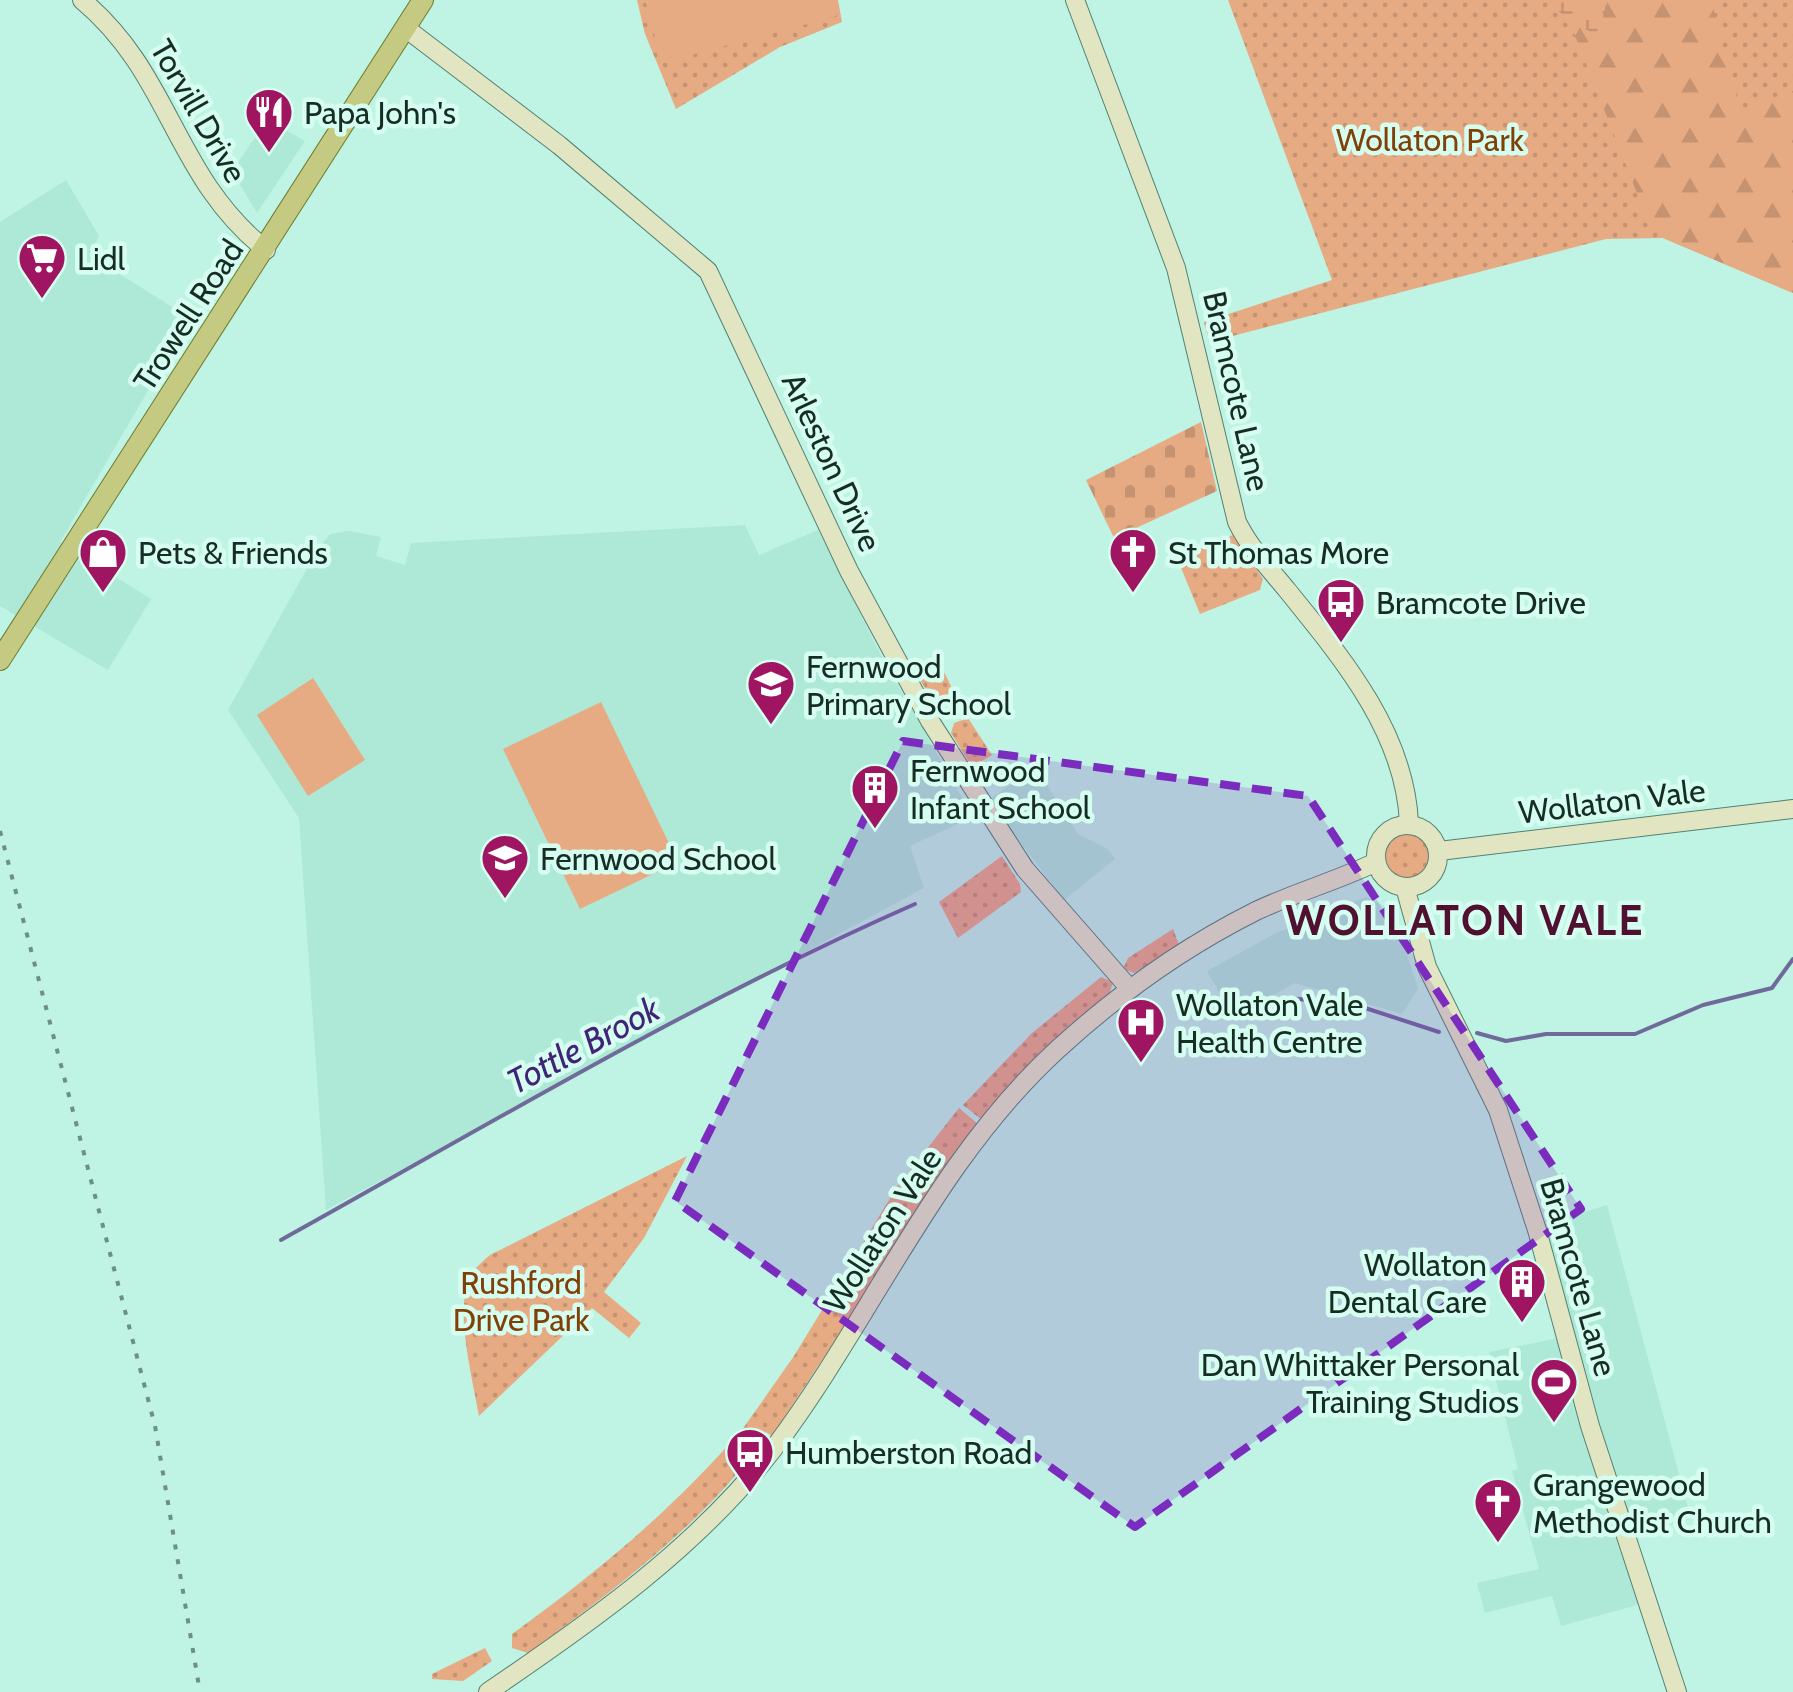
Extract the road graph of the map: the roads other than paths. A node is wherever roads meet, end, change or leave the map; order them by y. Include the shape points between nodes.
1 (82, 0) edge
2 (423, 0) edge
3 (1075, 0) edge
4 (408, 30) junction
5 (266, 250) junction
6 (0, 660) edge
7 (1793, 809) edge
8 (1409, 823) junction
9 (1439, 852) junction
10 (1374, 864) junction
11 (1405, 887) junction
12 (1130, 989) junction
13 (488, 1692) edge
14 (1677, 1692) edge

1 - 5 street, Torvill Drive via 155,85 212,198
2 - 4 main road, Trowell Road
3 - 8 street, Bramcote Lane via 1176,268 1237,522 1376,714 1403,773
4 - 5 main road, Trowell Road
4 - 12 street, Arleston Drive via 708,271 849,570 930,721 1025,869
5 - 6 main road, Trowell Road
7 - 9 street, Wollaton Vale
8 - 9 street via 1432,834
8 - 10 street, Wollaton Vale via 1386,839
9 - 11 street via 1429,874
10 - 11 street via 1386,880
10 - 12 street, Wollaton Vale via 1252,913
11 - 14 street, Bramcote Lane via 1427,967 1498,1110
12 - 13 street, Wollaton Vale via 1056,1050 987,1126 811,1396 741,1487 638,1582

